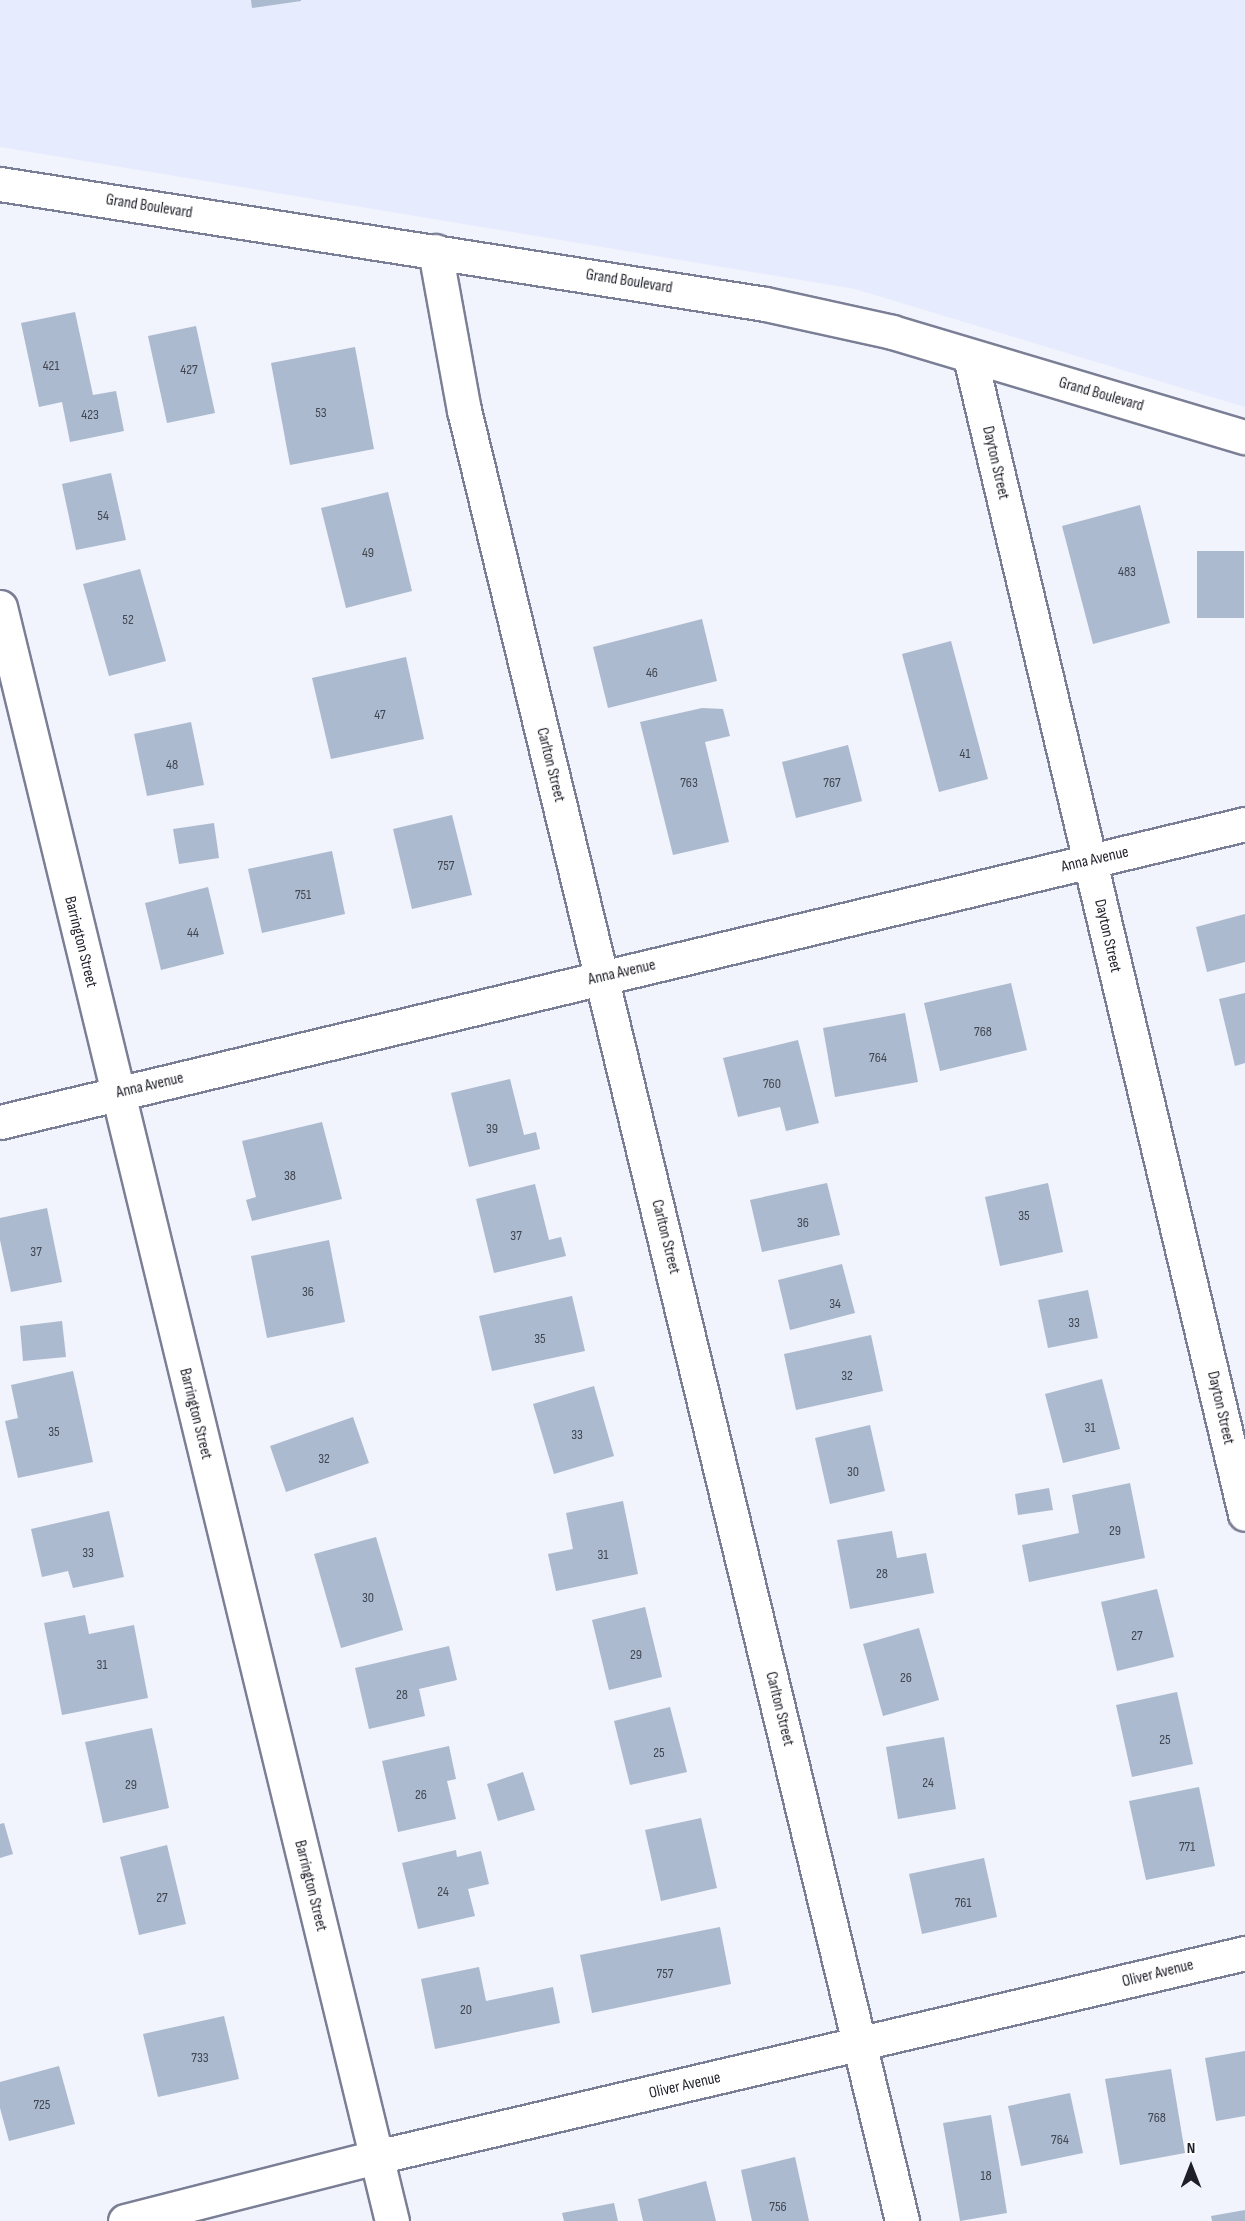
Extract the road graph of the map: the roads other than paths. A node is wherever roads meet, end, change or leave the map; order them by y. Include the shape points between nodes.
1 (0, 184) edge
2 (435, 251) junction
3 (970, 357) junction
4 (1245, 438) edge
5 (0, 607) edge
6 (1245, 824) edge
7 (1089, 861) junction
8 (602, 978) junction
9 (117, 1094) junction
10 (0, 1122) edge
11 (1245, 1514) edge
12 (1245, 1953) edge
13 (860, 2046) junction
14 (376, 2157) junction
15 (125, 2221) edge
16 (392, 2221) edge
17 (902, 2221) edge

1 - 2 street, Grand Boulevard
2 - 3 street, Grand Boulevard via 765,304 892,332
2 - 8 street, Carlton Street via 464,410
3 - 4 street, Grand Boulevard
3 - 7 street, Dayton Street
5 - 9 street, Barrington Street
6 - 7 street, Anna Avenue
7 - 8 street, Anna Avenue
7 - 11 street, Dayton Street
8 - 9 street, Anna Avenue
8 - 13 street, Carlton Street
9 - 10 street, Anna Avenue
9 - 14 street, Barrington Street
12 - 13 street, Oliver Avenue
13 - 14 street, Oliver Avenue
13 - 17 street, Carlton Street
14 - 15 street, Oliver Avenue
14 - 16 street, Barrington Street

